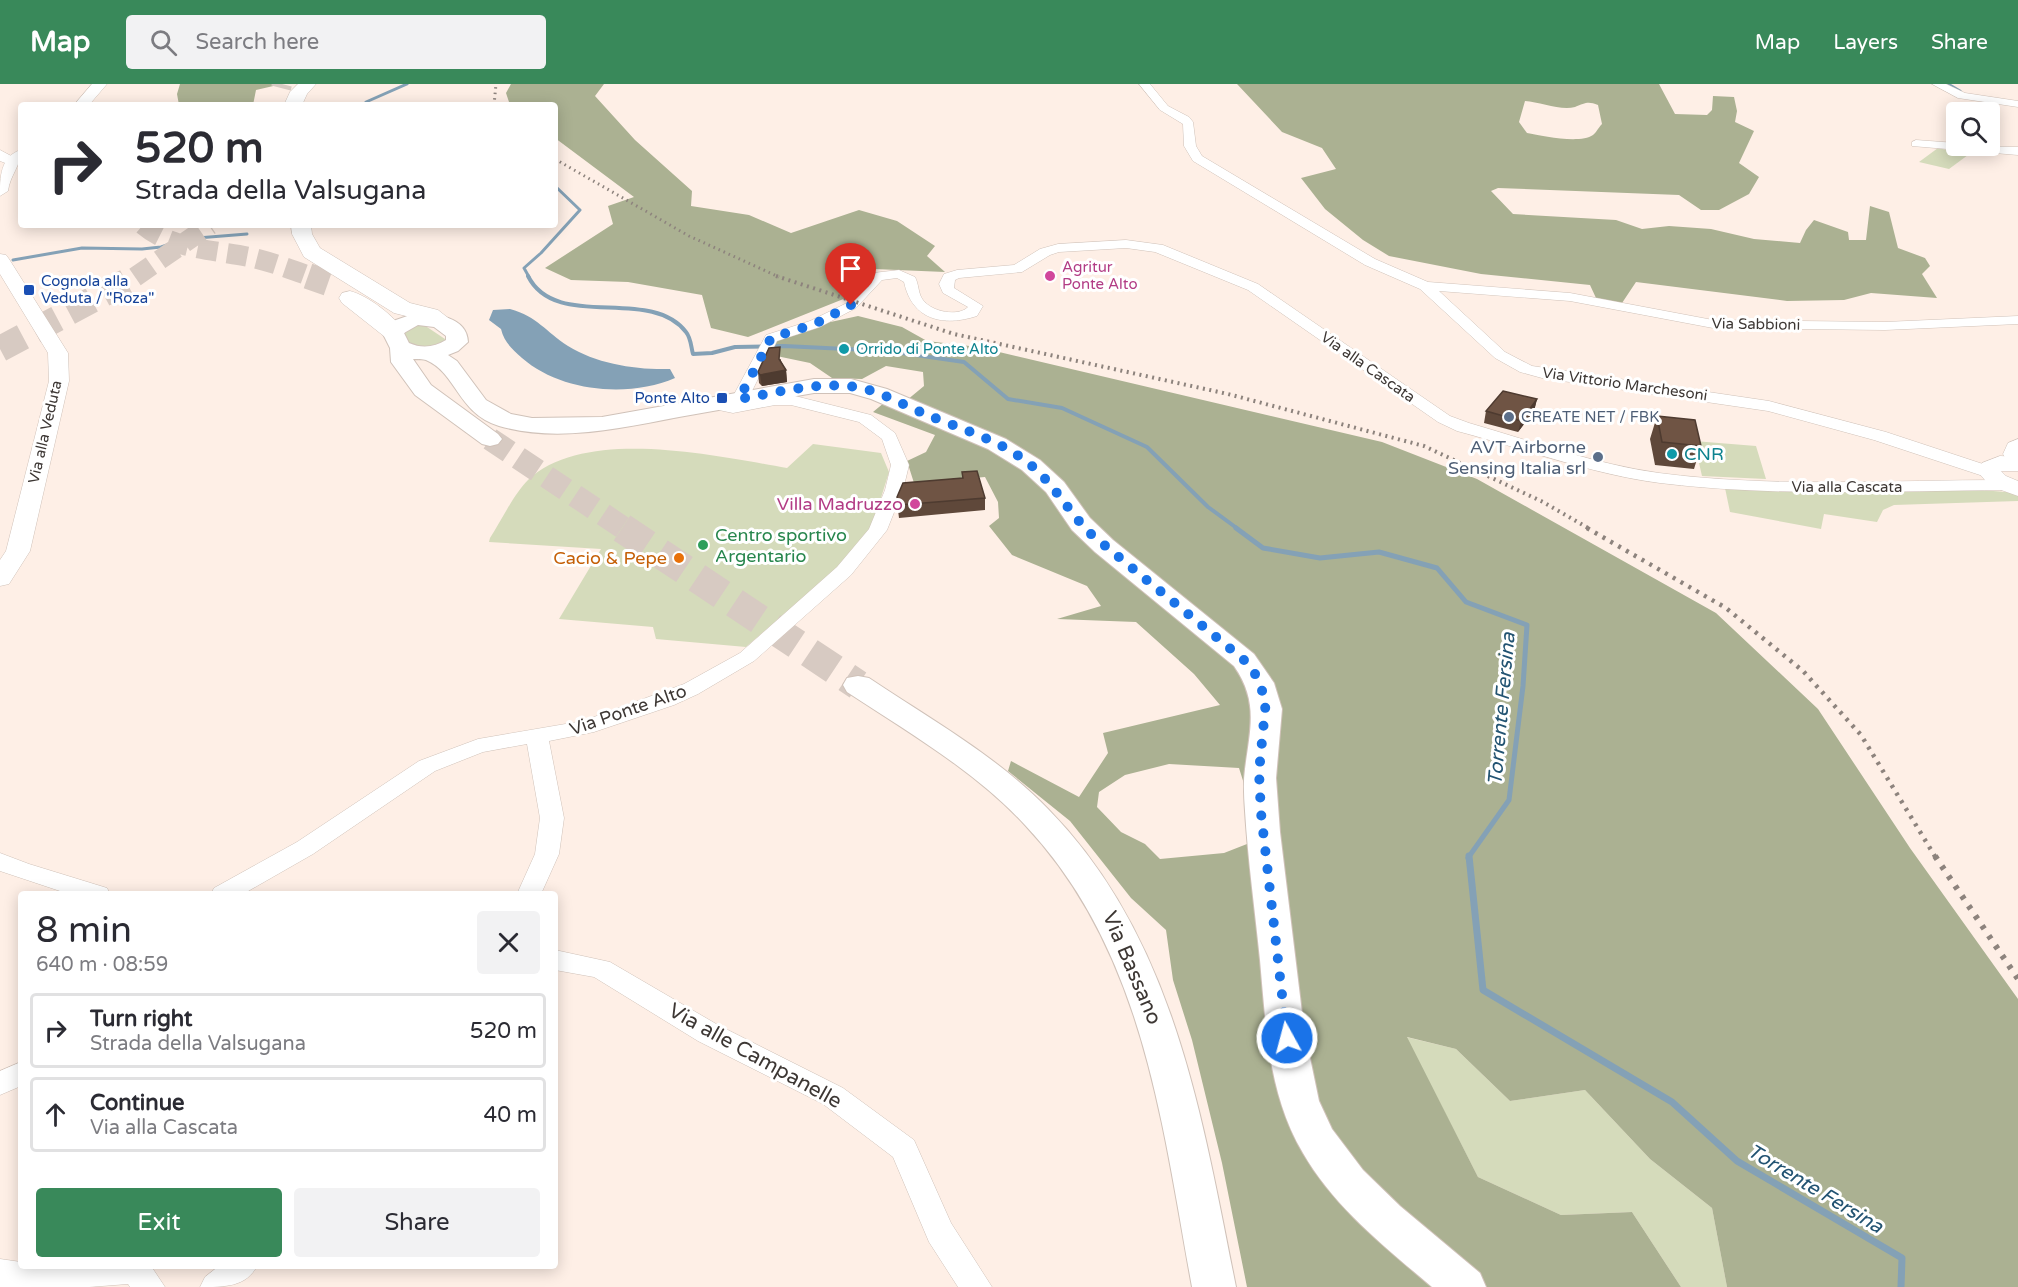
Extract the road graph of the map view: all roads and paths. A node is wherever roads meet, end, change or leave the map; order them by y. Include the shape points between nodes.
1 (100, 84) edge
2 (308, 84) edge
3 (1144, 84) edge
4 (1937, 84) edge
5 (1993, 90) dead end
6 (84, 102) edge
7 (294, 102) edge
8 (2018, 103) edge
9 (1916, 144) dead end
10 (2018, 151) edge
11 (11, 157) edge
12 (0, 191) edge
13 (301, 228) edge
14 (0, 259) edge
15 (328, 284) tunnel mouth
16 (1425, 286) junction
17 (2018, 320) edge
18 (440, 321) junction
19 (397, 339) junction
20 (440, 354) junction
21 (414, 380) junction
22 (729, 401) junction
23 (490, 439) tunnel mouth
24 (2018, 444) edge
25 (2018, 464) edge
26 (2004, 482) edge
27 (0, 579) edge
28 (858, 685) tunnel mouth
29 (537, 737) junction
30 (0, 861) edge
31 (88, 891) edge
32 (228, 891) edge
33 (530, 891) edge
34 (558, 961) edge
35 (18, 1075) edge
36 (0, 1084) edge
37 (238, 1269) edge
38 (0, 1273) edge
39 (141, 1274) edge
40 (216, 1287) edge
41 (976, 1287) edge
42 (1214, 1287) edge
43 (1464, 1287) edge

1 - 6 street
2 - 7 highway
3 - 16 street, Via Vittorio Marchesoni via 1164,108 1189,124 1190,146 1197,159 1370,262
4 - 8 street via 1962,96
5 - 8 street
9 - 10 street
11 - 12 street
13 - 18 highway via 312,252 402,308
14 - 27 street, Via alla Veduta via 58,353 59,381 18,551
15 - 19 highway via 378,318
16 - 17 street, Via Sabbioni via 1570,297 1713,324 1885,326
16 - 26 street, Via Vittorio Marchesoni via 1490,348 1526,369 1769,406 1880,435
18 - 19 main road via 417,319 400,325
18 - 20 main road via 459,339
19 - 20 main road
19 - 21 main road via 402,362
20 - 21 main road via 419,359
20 - 22 main road via 478,405 505,420 532,425 602,424
21 - 23 main road
22 - 26 street, Via alla Cascata via 767,341 815,324 850,305 878,276 899,274 910,280 916,299 923,306 943,316 966,316 976,306 948,290 945,284 957,274 1017,269 1058,248 1147,245 1253,287 1444,419 1621,471 1670,480 1755,486
22 - 29 street, Via Ponte Alto via 720,406 733,408 785,399 870,420 889,437 900,465 878,530 844,571 747,657 691,689 586,727
22 - 43 main road via 814,386 851,386 997,444 1031,465 1104,546 1244,660 1266,700 1259,772 1261,813 1289,1059 1302,1107 1316,1139 1374,1211
24 - 25 street via 2012,454
25 - 26 street via 2000,463 1990,468
28 - 42 main road, Via Bassano via 1007,790 1036,816 1098,892 1148,994 1169,1063
29 - 32 street, Via Ponte Alto via 478,746 427,766 305,848
29 - 33 street via 552,818 547,854
30 - 31 street
34 - 41 street, Via alle Campanelle via 601,969 708,1033 833,1096 904,1149 940,1232
35 - 36 street
37 - 40 street
38 - 39 street via 28,1278

